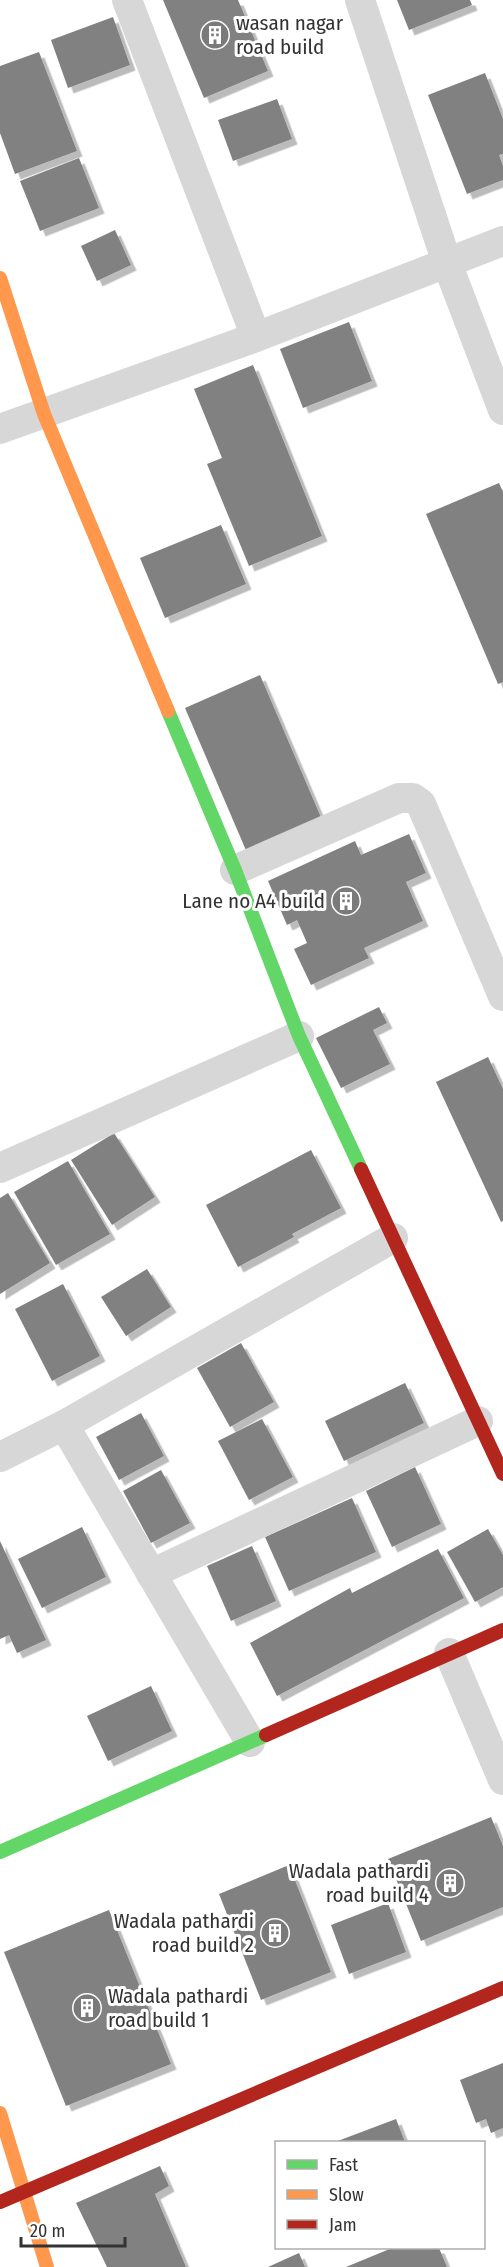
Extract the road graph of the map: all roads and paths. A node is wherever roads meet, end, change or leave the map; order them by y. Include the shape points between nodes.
1 (127, 0) edge
2 (360, 0) edge
3 (503, 241) edge
4 (447, 263) junction
5 (0, 278) edge
6 (256, 337) junction
7 (503, 410) edge
8 (45, 414) junction
9 (0, 429) edge
10 (235, 870) junction
11 (503, 996) edge
12 (299, 1036) junction
13 (0, 1168) edge
14 (393, 1238) junction
15 (478, 1421) junction
16 (64, 1425) junction
17 (0, 1457) edge
18 (503, 1474) edge
19 (151, 1574) junction
20 (503, 1630) edge
21 (449, 1653) junction
22 (250, 1742) junction
23 (503, 1779) edge
24 (0, 1852) edge
25 (503, 1988) edge
26 (0, 2113) edge
27 (25, 2192) junction
28 (0, 2202) edge
29 (47, 2267) edge

1 - 6 street
2 - 4 street
3 - 4 street
4 - 6 street
4 - 7 street
5 - 8 street
6 - 8 street
8 - 9 street
8 - 10 street
10 - 11 street via 399,798 413,798 421,804
10 - 12 street
12 - 13 street
12 - 14 street
14 - 15 street
14 - 16 street
15 - 18 street
15 - 19 street
16 - 17 street
16 - 19 street
19 - 22 street
20 - 21 street
21 - 22 street
21 - 23 street
22 - 24 street
25 - 27 street
26 - 27 street
27 - 28 street
27 - 29 street

